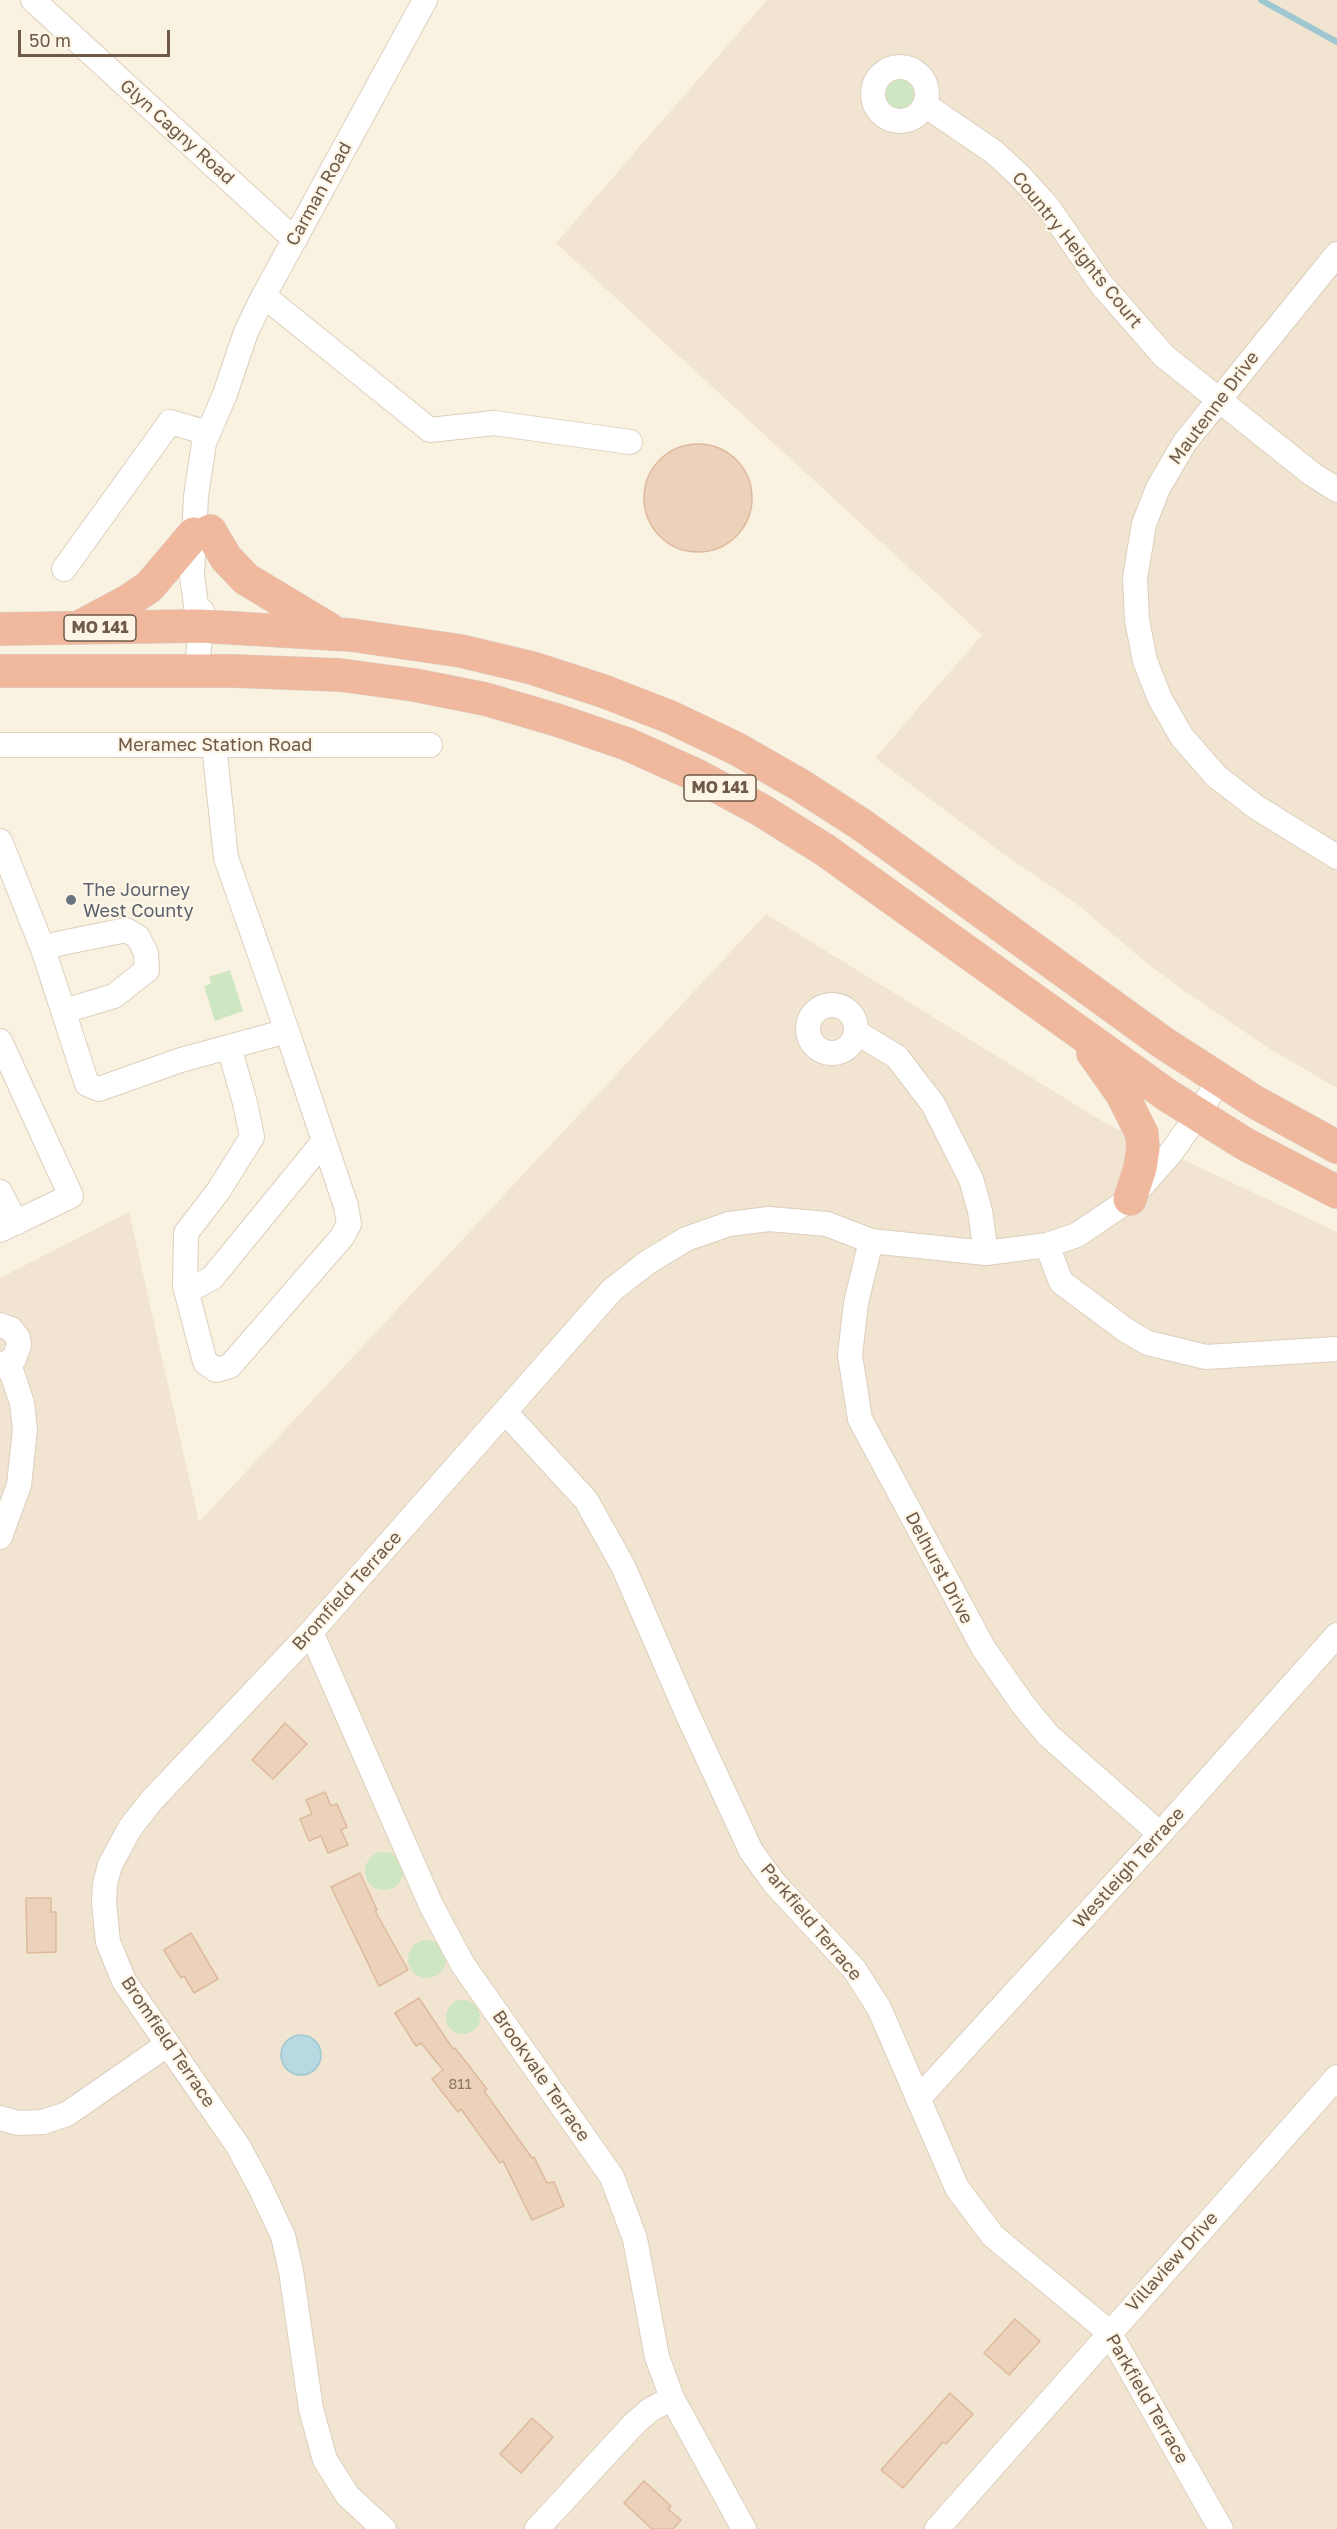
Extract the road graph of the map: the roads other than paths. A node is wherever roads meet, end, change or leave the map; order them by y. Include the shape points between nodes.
1 (33, 0) edge
2 (425, 0) edge
3 (925, 105) dead end
4 (295, 240) junction
5 (1337, 254) edge
6 (264, 296) junction
7 (225, 394) junction
8 (1217, 400) junction
9 (208, 433) junction
10 (630, 442) dead end
11 (1337, 490) edge
12 (202, 533) junction
13 (64, 568) dead end
14 (199, 626) junction
15 (0, 629) edge
16 (75, 629) junction
17 (336, 633) junction
18 (197, 670) junction
19 (0, 671) edge
20 (0, 745) edge
21 (214, 745) junction
22 (430, 745) dead end
23 (0, 841) edge
24 (1337, 857) edge
25 (43, 949) junction
26 (64, 1011) junction
27 (287, 1031) junction
28 (856, 1032) dead end
29 (1080, 1034) junction
30 (0, 1041) edge
31 (229, 1047) junction
32 (1219, 1080) junction
33 (1197, 1116) junction
34 (324, 1141) junction
35 (1337, 1147) edge
36 (0, 1192) edge
37 (1337, 1192) edge
38 (1130, 1198) junction
39 (8, 1227) edge
40 (871, 1241) junction
41 (1047, 1245) junction
42 (986, 1253) junction
43 (187, 1292) junction
44 (0, 1325) edge
45 (1337, 1349) edge
46 (4, 1365) edge
47 (506, 1413) junction
48 (0, 1538) edge
49 (311, 1632) junction
50 (1337, 1635) edge
51 (1160, 1834) junction
52 (168, 2044) junction
53 (1337, 2077) edge
54 (918, 2099) junction
55 (0, 2118) edge
56 (1109, 2332) junction
57 (672, 2398) junction
58 (384, 2529) edge
59 (537, 2529) edge
60 (744, 2529) edge
61 (937, 2529) edge
62 (1221, 2529) edge

1 - 4 street, Glyn Cagny Road
2 - 4 street, Carman Road
3 - 8 street, Country Heights Court via 994,152 1019,175 1048,207 1124,312 1164,356
4 - 6 street, Carman Road
5 - 8 street, Mautenne Drive
6 - 7 street, Carman Road via 246,332
6 - 10 street via 430,430 494,423
7 - 9 street, Carman Road
7 - 12 street, Carman Road via 212,497
8 - 11 street, Country Heights Court
8 - 24 street, Mautenne Drive via 1185,442 1158,488 1144,524 1136,578 1137,620 1145,661 1160,699 1182,737 1216,776 1256,807
9 - 12 street, Carman Road via 195,496
9 - 13 street via 170,422
12 - 14 street, Carman Road via 192,576
12 - 16 highway via 149,587
12 - 17 highway via 246,579
14 - 16 highway, MO 141
14 - 17 highway, MO 141
14 - 18 street, Carman Road
15 - 16 highway, MO 141
17 - 32 highway, MO 141 via 439,647 532,668 670,717 737,749 862,825
18 - 19 highway, MO 141
18 - 29 highway, MO 141 via 340,675 414,685 485,699 627,744 696,775 825,850
20 - 21 street, Meramec Station Road
21 - 22 street, Meramec Station Road
21 - 27 street via 226,858
23 - 25 street
25 - 26 street
25 - 26 street via 126,930 138,937 146,953 147,970 114,996
26 - 31 street via 87,1084 99,1089
27 - 31 street
27 - 34 street
28 - 42 street via 897,1057 933,1104 971,1179
29 - 33 highway, MO 141
29 - 38 highway via 1122,1094 1142,1134 1140,1168
30 - 39 street via 71,1196
31 - 43 street via 252,1137 186,1233
32 - 33 street, Bromfield Terrace
32 - 35 highway, MO 141
33 - 37 highway, MO 141
33 - 38 street, Bromfield Terrace via 1157,1170
34 - 43 street via 212,1278
34 - 43 street via 350,1224 230,1366 216,1370 205,1362
36 - 39 street
38 - 41 street, Bromfield Terrace via 1077,1235
40 - 42 street, Bromfield Terrace
40 - 47 street, Bromfield Terrace via 827,1224 769,1219 729,1224 686,1239 612,1290
40 - 51 street, Delhurst Drive via 856,1303 850,1355 860,1419 984,1649 1024,1706 1048,1735
41 - 42 street, Bromfield Terrace
41 - 45 street via 1061,1282 1148,1343 1206,1357
44 - 46 street via 11,1329 18,1338 18,1353
46 - 48 street via 22,1403 25,1430 19,1485
47 - 49 street, Bromfield Terrace
47 - 54 street, Parkfield Terrace via 586,1500 623,1566 751,1851 775,1884 854,1970 879,2008
49 - 52 street, Bromfield Terrace via 152,1800 130,1828 110,1865 104,1902 108,1942 124,1981
49 - 57 street, Brookvale Terrace via 431,1905 463,1965 612,2177 635,2239 657,2357
50 - 51 street, Westleigh Terrace
51 - 54 street, Westleigh Terrace
52 - 55 street via 67,2114 43,2122 18,2123
52 - 58 street, Bromfield Terrace via 238,2146 283,2236 311,2409 325,2460 348,2496
53 - 56 street, Villaview Drive
54 - 56 street, Parkfield Terrace via 957,2188 993,2236
56 - 61 street, Villaview Drive
56 - 62 street, Parkfield Terrace
57 - 59 street via 634,2424
57 - 60 street, Brookvale Terrace

